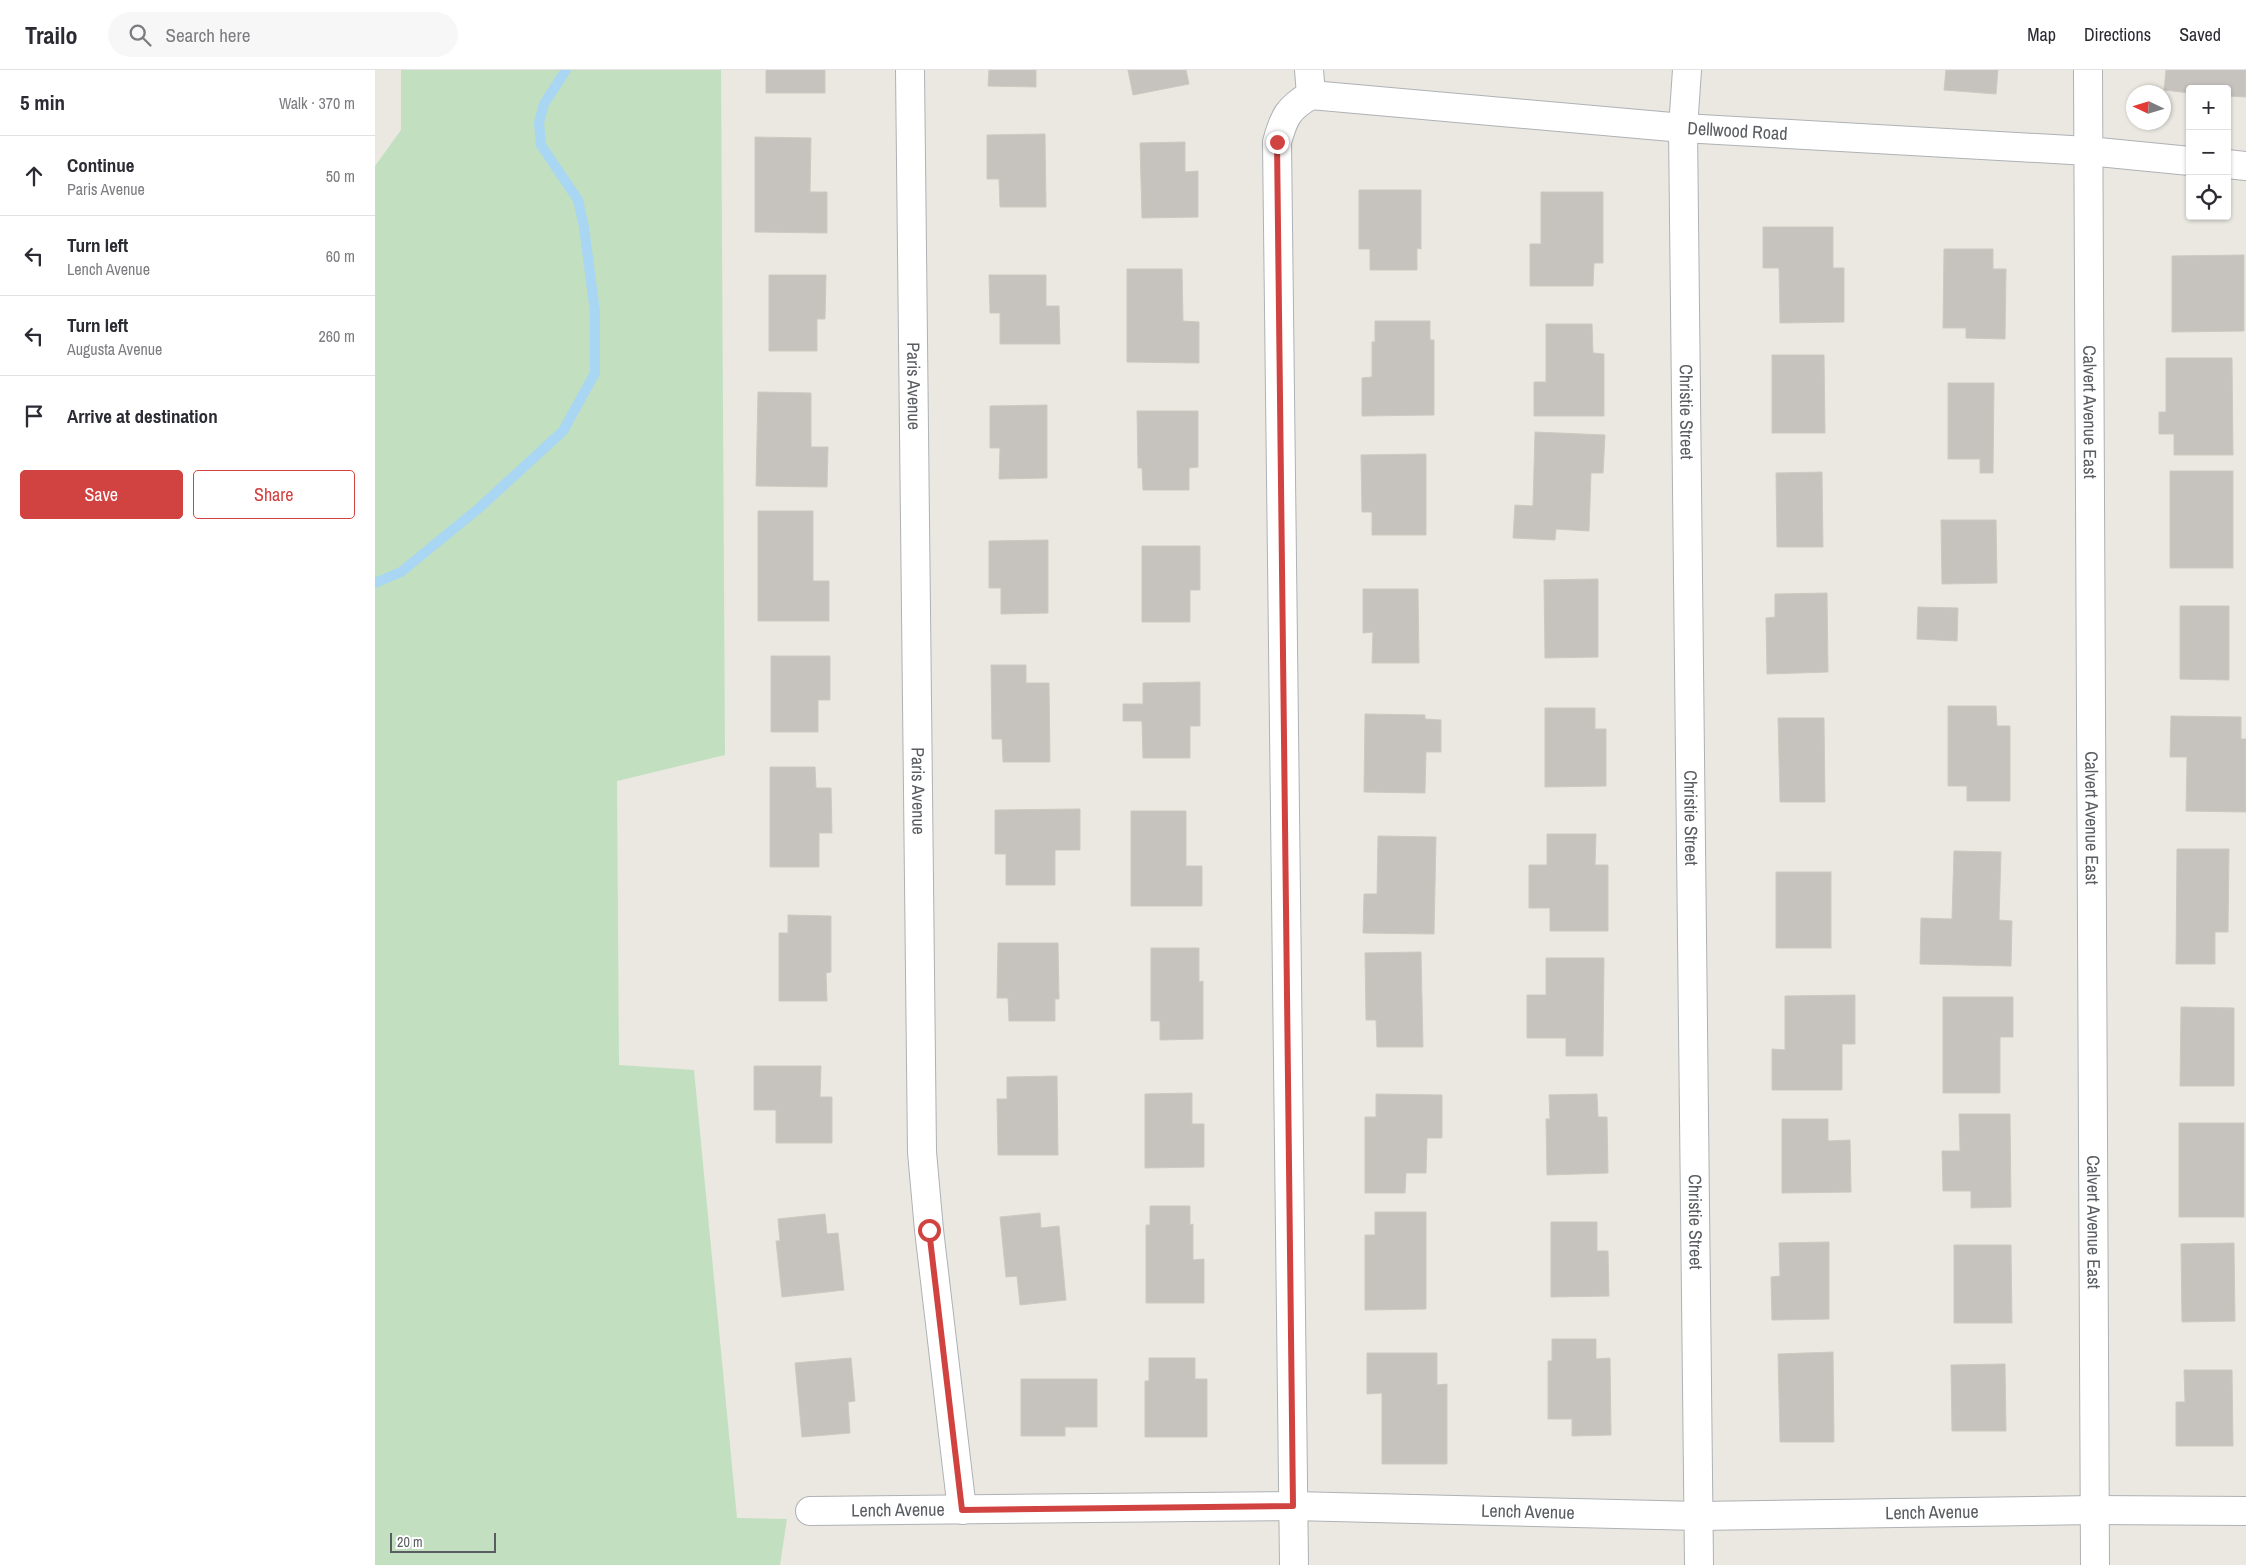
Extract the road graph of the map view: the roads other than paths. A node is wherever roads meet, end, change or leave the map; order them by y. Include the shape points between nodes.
1 (910, 70) edge
2 (1687, 70) edge
3 (2087, 70) edge
4 (1310, 83) edge
5 (1683, 128) junction
6 (2088, 151) junction
7 (2186, 161) edge
8 (2231, 164) edge
9 (2246, 166) edge
10 (1293, 1506) junction
11 (962, 1510) junction
12 (2095, 1510) junction
13 (810, 1511) dead end
14 (2246, 1511) edge
15 (1699, 1516) junction
16 (1294, 1565) edge
17 (1699, 1565) edge
18 (2095, 1565) edge

1 - 11 street, Paris Avenue via 922,1152
2 - 5 street, Christie Street
3 - 6 street, Calvert Avenue East
4 - 5 street, Dellwood Road
4 - 10 street via 1283,121 1277,142
5 - 6 street, Dellwood Road
5 - 15 street, Christie Street
6 - 7 street, Dellwood Road
6 - 12 street, Calvert Avenue East
8 - 9 street
10 - 11 street, Lench Avenue
10 - 15 street, Lench Avenue
10 - 16 street
11 - 13 street, Lench Avenue
12 - 14 street, Lench Avenue
12 - 15 street, Lench Avenue
12 - 18 street, Calvert Avenue East
15 - 17 street, Christie Street

